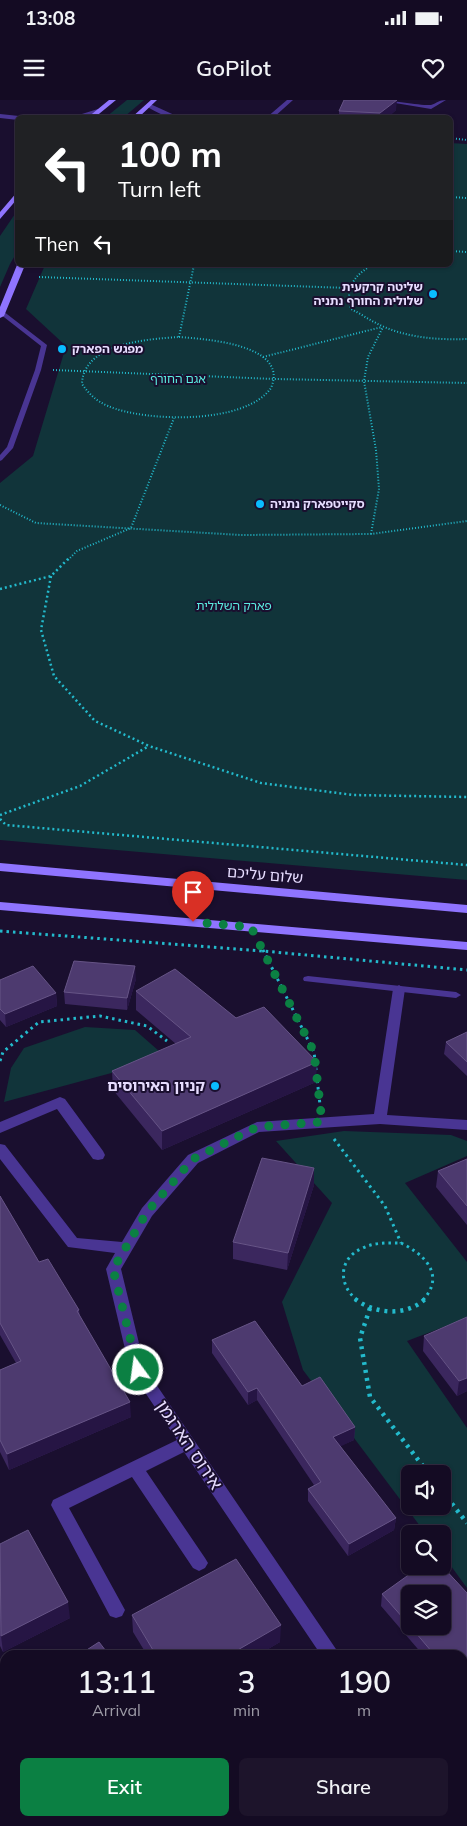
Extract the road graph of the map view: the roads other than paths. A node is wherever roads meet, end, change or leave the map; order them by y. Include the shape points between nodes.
1 (113, 100) edge
2 (154, 100) edge
3 (290, 100) edge
4 (380, 100) edge
5 (444, 100) edge
6 (148, 105) junction
7 (98, 111) junction
8 (83, 115) edge
9 (93, 115) edge
10 (137, 115) edge
11 (169, 115) edge
12 (272, 115) edge
13 (0, 116) edge
14 (15, 118) edge
15 (0, 122) edge
16 (15, 123) edge
17 (15, 197) edge
18 (0, 217) edge
19 (20, 267) edge
20 (1, 314) edge
21 (0, 460) edge
22 (0, 867) edge
23 (0, 906) edge
24 (467, 910) edge
25 (467, 946) edge
26 (308, 979) dead end
27 (399, 989) junction
28 (456, 995) dead end
29 (380, 1119) junction
30 (467, 1125) edge
31 (0, 1128) edge
32 (0, 1149) edge
33 (98, 1155) dead end
34 (126, 1248) junction
35 (187, 1443) junction
36 (135, 1468) junction
37 (199, 1563) dead end
38 (116, 1610) dead end
39 (328, 1650) edge

1 - 7 main road
2 - 6 main road
3 - 12 street
4 - 5 street via 430,110
6 - 10 main road
6 - 11 street
7 - 8 street
7 - 9 main road
13 - 14 street
15 - 16 street
17 - 18 main road
19 - 20 main road
20 - 21 lane via 44,345 10,448
22 - 24 main road, שלום עליכם
23 - 25 main road
26 - 27 lane
27 - 28 lane
27 - 29 street
29 - 30 street, אירוס הארגמן
29 - 34 street, אירוס הארגמן via 257,1127 193,1159 147,1212
31 - 33 street via 60,1102
32 - 34 street via 73,1243
34 - 35 street, אירוס הארגמן via 113,1269 138,1370
35 - 36 street
35 - 39 street, אירוס הארגמן
36 - 37 street
36 - 38 street via 60,1505

